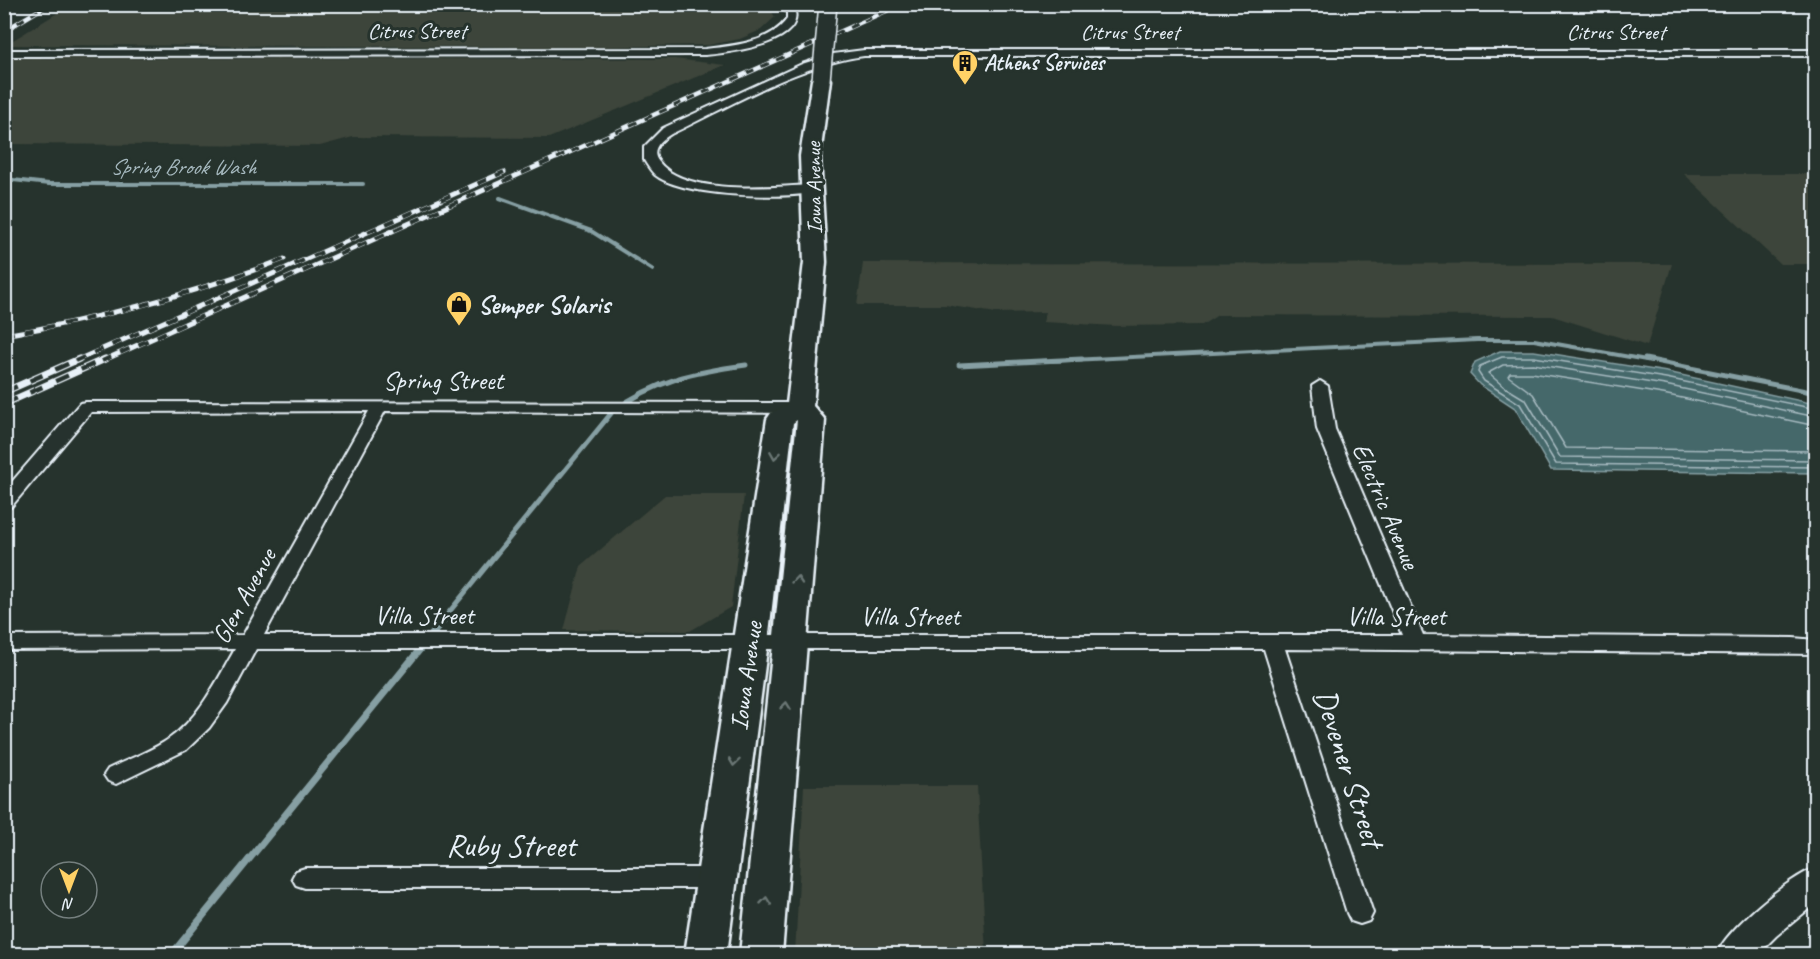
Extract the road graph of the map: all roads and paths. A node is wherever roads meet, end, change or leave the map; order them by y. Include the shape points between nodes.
1 (787, 4) edge
2 (828, 4) edge
3 (4, 51) edge
4 (1815, 53) edge
5 (810, 189) junction
6 (1320, 386) dead end
7 (380, 405) junction
8 (800, 408) junction
9 (4, 503) edge
10 (751, 642) junction
11 (792, 642) junction
12 (1415, 642) junction
13 (4, 643) edge
14 (248, 644) junction
15 (1273, 644) junction
16 (1815, 648) edge
17 (116, 775) dead end
18 (305, 878) dead end
19 (717, 878) junction
20 (1815, 882) edge
21 (1360, 912) dead end
22 (706, 954) edge
23 (761, 954) edge
24 (1735, 954) edge

1 - 3 street, Citrus Street via 792,20 781,32 746,45 705,52
2 - 5 main road, Iowa Avenue, bridge via 810,156
4 - 5 street, Citrus Street via 864,53 821,60 788,74 667,131 648,151 656,169 687,184 736,190
5 - 8 main road, Iowa Avenue via 815,262
6 - 12 street, Electric Avenue via 1326,429
7 - 8 street, Spring Street
7 - 9 street, Spring Street via 86,407
7 - 14 street, Glen Avenue
8 -> 10 main road, Iowa Avenue via 780,419
11 -> 8 main road, Iowa Avenue via 812,420
10 - 11 street, Villa Street
10 - 14 street, Villa Street
10 -> 19 main road, Iowa Avenue
11 - 15 street, Villa Street
23 -> 11 main road, Iowa Avenue
12 - 15 street, Villa Street
12 - 16 street, Villa Street
13 - 14 street, Villa Street
14 - 17 street, Glen Avenue via 201,722 178,744
15 - 21 street, Devener Street
18 - 19 street, Ruby Street
19 - 22 main road, Iowa Avenue
20 - 24 main road

